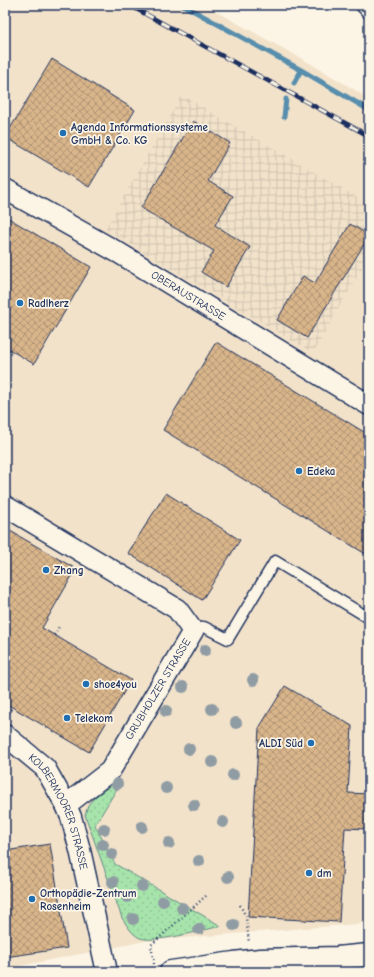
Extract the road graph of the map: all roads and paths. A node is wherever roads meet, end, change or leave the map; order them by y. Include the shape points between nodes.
1 (360, 5) edge
2 (369, 14) edge
3 (5, 189) edge
4 (369, 404) edge
5 (5, 506) edge
6 (369, 618) edge
7 (60, 625) dead end
8 (193, 632) junction
9 (54, 635) dead end
10 (12, 707) dead end
11 (5, 720) edge
12 (5, 734) edge
13 (66, 805) junction
14 (208, 894) dead end
15 (240, 905) dead end
16 (248, 927) dead end
17 (369, 955) edge
18 (163, 969) edge
19 (107, 972) edge

1 - 2 lane
3 - 4 street, OBERAUSTRASSE via 119,253
5 - 8 street, GRUBHOLZER STRASSE via 177,609
6 - 8 lane via 275,560 228,639 204,627
7 - 9 path
8 - 13 street, GRUBHOLZER STRASSE via 110,771
10 - 11 path
12 - 13 street, KOLBERMOORER STRASSE via 45,768
13 - 19 street, KOLBERMOORER STRASSE via 80,850
14 - 18 path via 151,945
15 - 16 path
17 - 18 main road via 251,961

